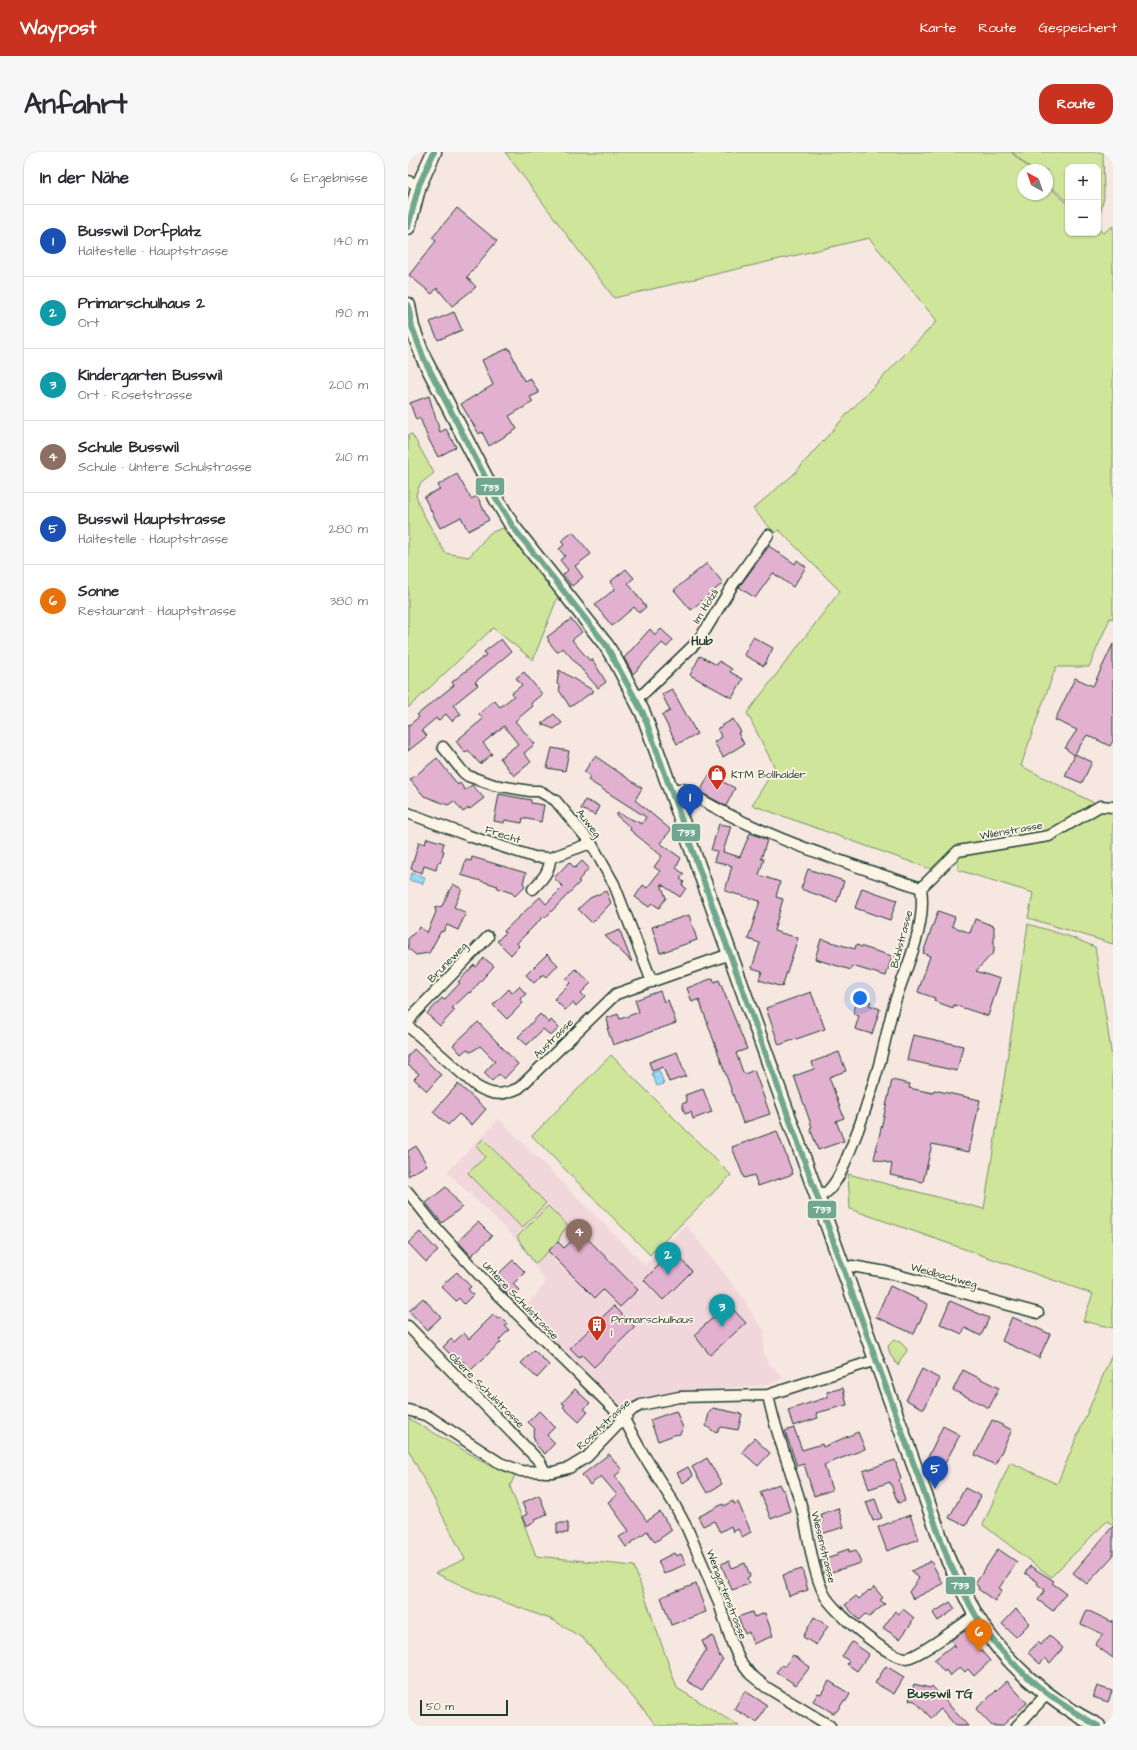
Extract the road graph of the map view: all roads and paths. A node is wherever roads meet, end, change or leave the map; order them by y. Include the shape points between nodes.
1 (434, 152) edge
2 (413, 183) edge
3 (408, 226) edge
4 (408, 305) edge
5 (768, 535) dead end
6 (636, 697) junction
7 (443, 746) dead end
8 (672, 790) junction
9 (1113, 807) edge
10 (408, 813) edge
11 (591, 843) junction
12 (550, 858) junction
13 (921, 888) junction
14 (533, 889) dead end
15 (488, 937) dead end
16 (730, 954) junction
17 (652, 982) junction
18 (408, 1023) edge
19 (408, 1026) edge
20 (408, 1192) edge
21 (817, 1197) junction
22 (843, 1269) junction
23 (1038, 1313) dead end
24 (408, 1326) edge
25 (876, 1360) junction
26 (768, 1395) junction
27 (408, 1410) edge
28 (624, 1418) junction
29 (545, 1472) junction
30 (976, 1615) junction
31 (1047, 1694) junction
32 (830, 1726) edge
33 (1017, 1726) edge
34 (1098, 1726) edge

1 - 2 street
2 - 3 street
4 - 6 street via 412,327 424,359 496,500 513,527 606,645
5 - 6 street, Im Hölzli via 696,642 644,693
6 - 8 street
7 - 11 street, Auweg via 468,776 494,785 530,792 539,791 555,800
8 - 13 street via 683,790 753,828 784,841
8 - 16 street
9 - 13 street, Wilenstrasse via 1100,806 1049,836 958,851
10 - 12 street, Frecht via 521,853
11 - 12 street, Frecht
11 - 17 street, Auweg via 614,884
12 - 14 street via 546,874
13 - 21 street, Bühlstrasse via 922,914 916,941 893,1009 862,1119 846,1160 833,1184 827,1192
15 - 18 street, Bruneweg
16 - 17 street, Austrasse
16 - 21 street
17 - 19 street, Austrasse via 622,991 612,997 519,1088 497,1095 476,1086
20 - 28 street, Untere Schulstrasse via 438,1230 496,1292
21 - 22 street
22 - 23 street, Weidbachweg via 852,1266 886,1272
22 - 25 street
24 - 29 street, Obere Schulstrasse via 540,1462
25 - 26 street, Rosetstrasse
25 - 30 street via 949,1562
26 - 28 street, Rosetstrasse via 679,1397 641,1405
26 - 30 street, Wiesenstrasse via 801,1505 817,1574 824,1593 837,1612 878,1644 897,1656 907,1658 918,1654
27 - 29 street, Rosetstrasse via 428,1416 500,1463 521,1471
28 - 29 street, Rosetstrasse via 587,1456 569,1468
28 - 32 street, Weingartenstrasse via 687,1528 718,1600 740,1661 750,1674 766,1687
30 - 31 street via 1013,1663
31 - 33 street
31 - 34 street

